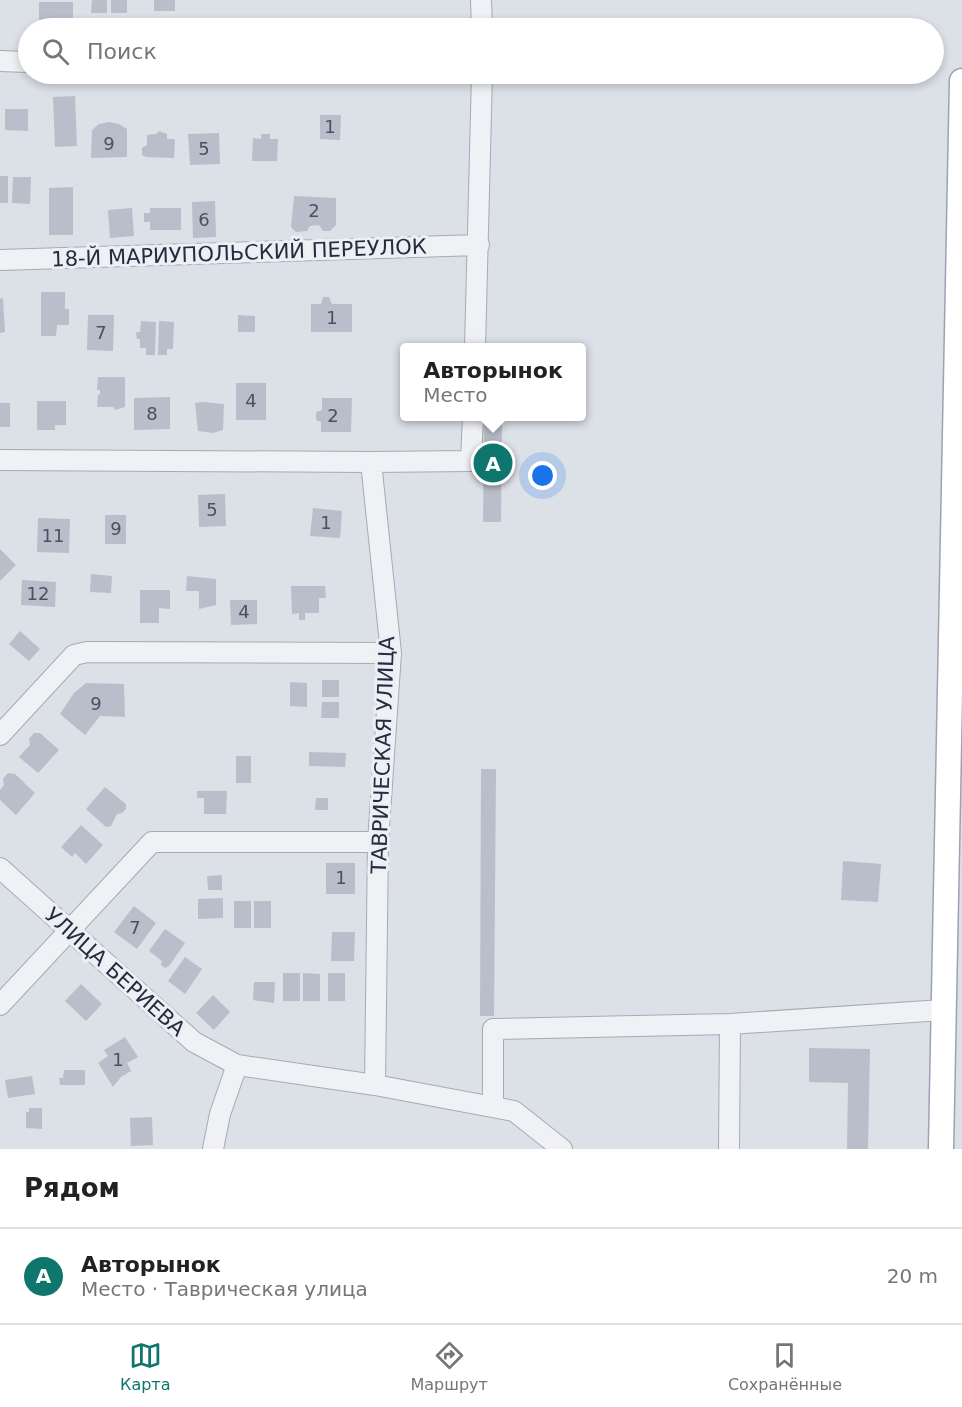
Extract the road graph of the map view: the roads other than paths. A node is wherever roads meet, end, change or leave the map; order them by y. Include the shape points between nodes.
1 (481, 0) edge
2 (482, 18) edge
3 (0, 62) edge
4 (18, 62) edge
5 (962, 81) edge
6 (482, 84) edge
7 (479, 245) junction
8 (0, 260) edge
9 (475, 343) edge
10 (473, 421) edge
11 (0, 460) edge
12 (371, 462) junction
13 (391, 653) junction
14 (0, 735) edge
15 (378, 842) junction
16 (0, 868) edge
17 (68, 931) junction
18 (0, 1005) edge
19 (944, 1010) junction
20 (730, 1024) junction
21 (237, 1065) junction
22 (375, 1085) junction
23 (493, 1107) junction
24 (213, 1149) edge
25 (562, 1149) edge
26 (729, 1149) edge
27 (941, 1149) edge

1 - 2 street
3 - 4 street
5 - 19 main road
6 - 7 street
7 - 8 street, 18-Й МАРИУПОЛЬСКИЙ ПЕРЕУЛОК
7 - 9 street
10 - 12 street via 471,461
11 - 12 street
12 - 13 street, ТАВРИЧЕСКАЯ УЛИЦА
13 - 14 street via 87,652 74,655
13 - 15 street, ТАВРИЧЕСКАЯ УЛИЦА
15 - 17 street via 152,842
15 - 22 street, ТАВРИЧЕСКАЯ УЛИЦА
16 - 17 street, УЛИЦА БЕРИЕВА
17 - 18 street
17 - 21 street, УЛИЦА БЕРИЕВА via 194,1042
19 - 20 street
19 - 27 main road
20 - 23 street via 493,1029
20 - 26 street
21 - 22 street, УЛИЦА БЕРИЕВА
21 - 24 street
22 - 23 street, УЛИЦА БЕРИЕВА
23 - 25 street, УЛИЦА БЕРИЕВА via 514,1111

